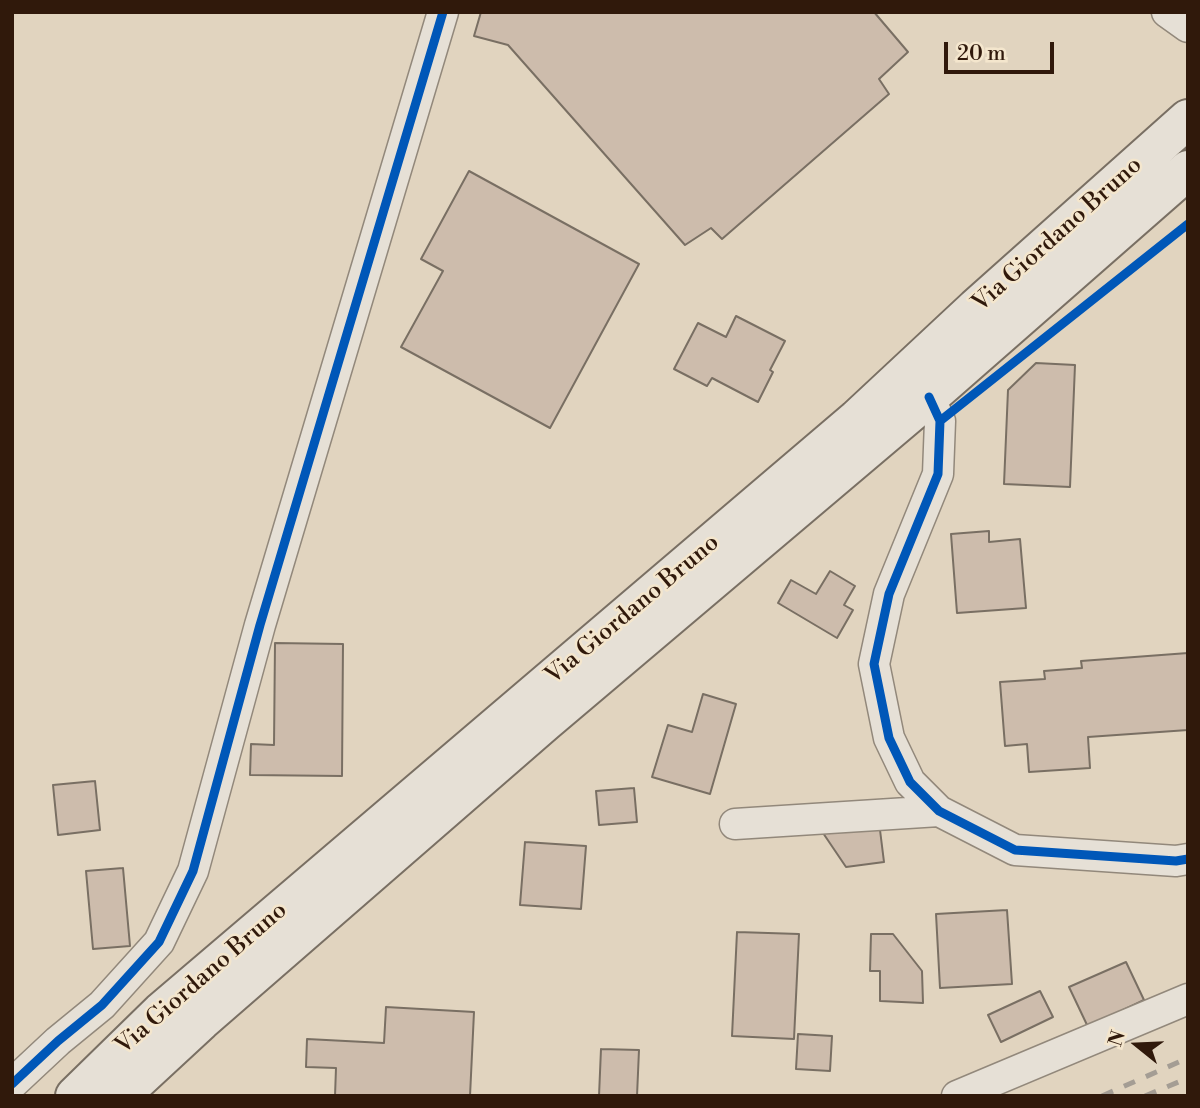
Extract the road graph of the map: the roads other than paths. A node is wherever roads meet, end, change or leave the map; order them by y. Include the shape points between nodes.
1 (443, 12) edge
2 (1167, 12) edge
3 (1188, 27) edge
4 (1188, 119) edge
5 (1188, 170) edge
6 (918, 385) junction
7 (939, 811) junction
8 (735, 824) dead end
9 (1188, 859) edge
10 (1188, 999) edge
11 (12, 1084) edge
12 (75, 1096) edge
13 (120, 1096) edge
14 (957, 1096) edge

1 - 11 street via 260,625 193,871 159,942 102,1005
2 - 3 street
4 - 6 main road, Via Giordano Bruno
5 - 6 main road, Via Giordano Bruno
6 - 7 street via 940,421 939,474 889,594 874,664 889,738 910,782
6 - 12 main road, Via Giordano Bruno via 858,419 161,1012
6 - 13 main road, Via Giordano Bruno
7 - 8 street
7 - 9 street via 1015,850
10 - 14 street

